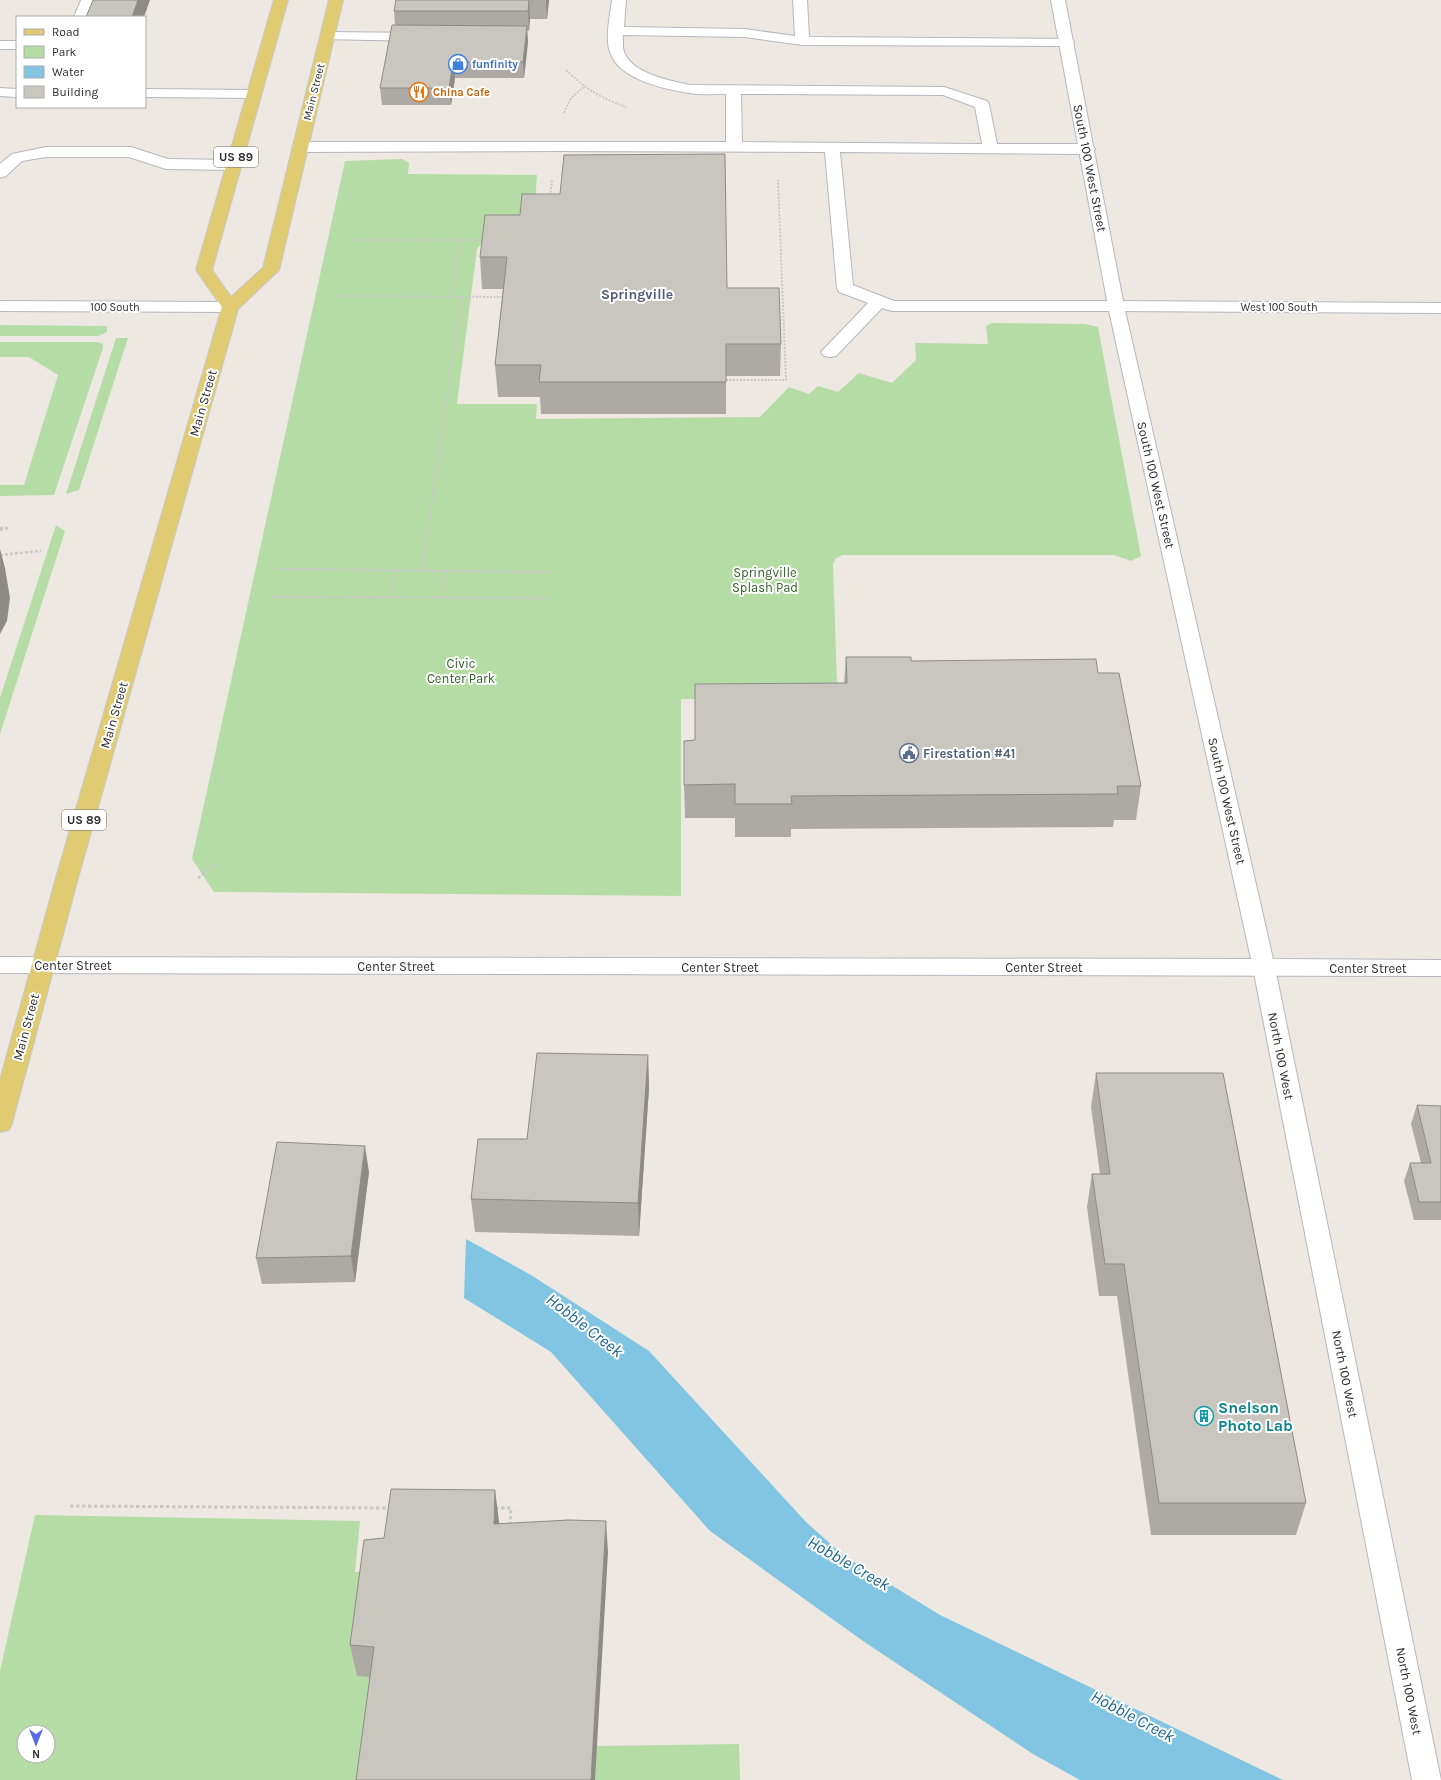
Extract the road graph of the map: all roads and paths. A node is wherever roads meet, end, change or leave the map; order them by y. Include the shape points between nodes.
1 (88, 0) edge
2 (281, 0) edge
3 (336, 0) edge
4 (619, 0) edge
5 (800, 0) edge
6 (1058, 0) edge
7 (82, 16) edge
8 (617, 31) junction
9 (327, 36) junction
10 (436, 36) edge
11 (802, 41) junction
12 (1066, 42) junction
13 (0, 45) edge
14 (16, 45) edge
15 (584, 87) dead end
16 (734, 90) junction
17 (0, 92) edge
18 (16, 92) edge
19 (146, 93) edge
20 (254, 94) junction
21 (563, 118) dead end
22 (300, 147) junction
23 (734, 147) junction
24 (832, 148) junction
25 (990, 148) junction
26 (1087, 149) junction
27 (234, 165) junction
28 (0, 173) edge
29 (553, 177) dead end
30 (777, 177) dead end
31 (549, 199) edge
32 (348, 240) dead end
33 (460, 240) junction
34 (484, 240) edge
35 (336, 296) dead end
36 (451, 297) junction
37 (462, 297) junction
38 (510, 297) edge
39 (879, 301) junction
40 (0, 306) edge
41 (1116, 306) junction
42 (230, 307) junction
43 (1441, 308) edge
44 (830, 352) dead end
45 (726, 380) edge
46 (41, 551) dead end
47 (0, 555) edge
48 (277, 569) dead end
49 (395, 569) junction
50 (422, 570) junction
51 (445, 570) junction
52 (550, 572) dead end
53 (272, 597) dead end
54 (393, 598) junction
55 (442, 598) junction
56 (549, 598) dead end
57 (214, 864) dead end
58 (198, 878) dead end
59 (0, 965) edge
60 (43, 965) junction
61 (1264, 968) junction
62 (1441, 968) edge
63 (0, 1123) edge
64 (70, 1506) dead end
65 (401, 1508) edge
66 (487, 1508) edge
67 (510, 1531) edge
68 (1427, 1780) edge

1 - 7 street
2 - 20 main road, US 89
3 - 9 main road, Main Street
4 - 8 street
5 - 11 street
6 - 12 street, South 100 West Street
8 - 11 street via 745,33
8 - 16 street via 617,54 629,69 659,82 690,90
9 - 10 street
9 - 22 main road, Main Street
11 - 12 street
12 - 26 street, South 100 West Street
13 - 14 street
15 - 21 path via 565,105
16 - 23 street
16 - 25 street via 944,91 982,104
17 - 18 street
19 - 20 street
20 - 27 main road, US 89
22 - 23 street
22 - 42 main road, Main Street via 271,270
23 - 24 street
24 - 25 street
24 - 39 street, West 100 South via 845,288
25 - 26 street
26 - 41 street, South 100 West Street
27 - 28 street via 166,164 131,152 46,152 17,157
27 - 42 main road, US 89 via 204,270
29 - 31 path
30 - 45 path via 786,380
32 - 33 path
33 - 34 path
33 - 36 path
35 - 36 path
36 - 37 path
37 - 38 path
37 - 50 path
39 - 41 street, West 100 South via 892,306
39 - 44 street
40 - 42 street, 100 South
41 - 43 street, West 100 South
41 - 61 street, South 100 West Street
42 - 60 main road, Main Street / US 89
46 - 47 path
48 - 49 path
49 - 50 path
49 - 54 path
50 - 51 path
51 - 52 path
51 - 55 path
53 - 54 path
54 - 55 path
55 - 56 path
57 - 58 path
59 - 60 street, Center Street
60 - 61 street, Center Street
60 - 63 main road, Main Street / US 89
61 - 62 street, Center Street
61 - 68 street, North 100 West
64 - 65 path
66 - 67 path via 511,1508

